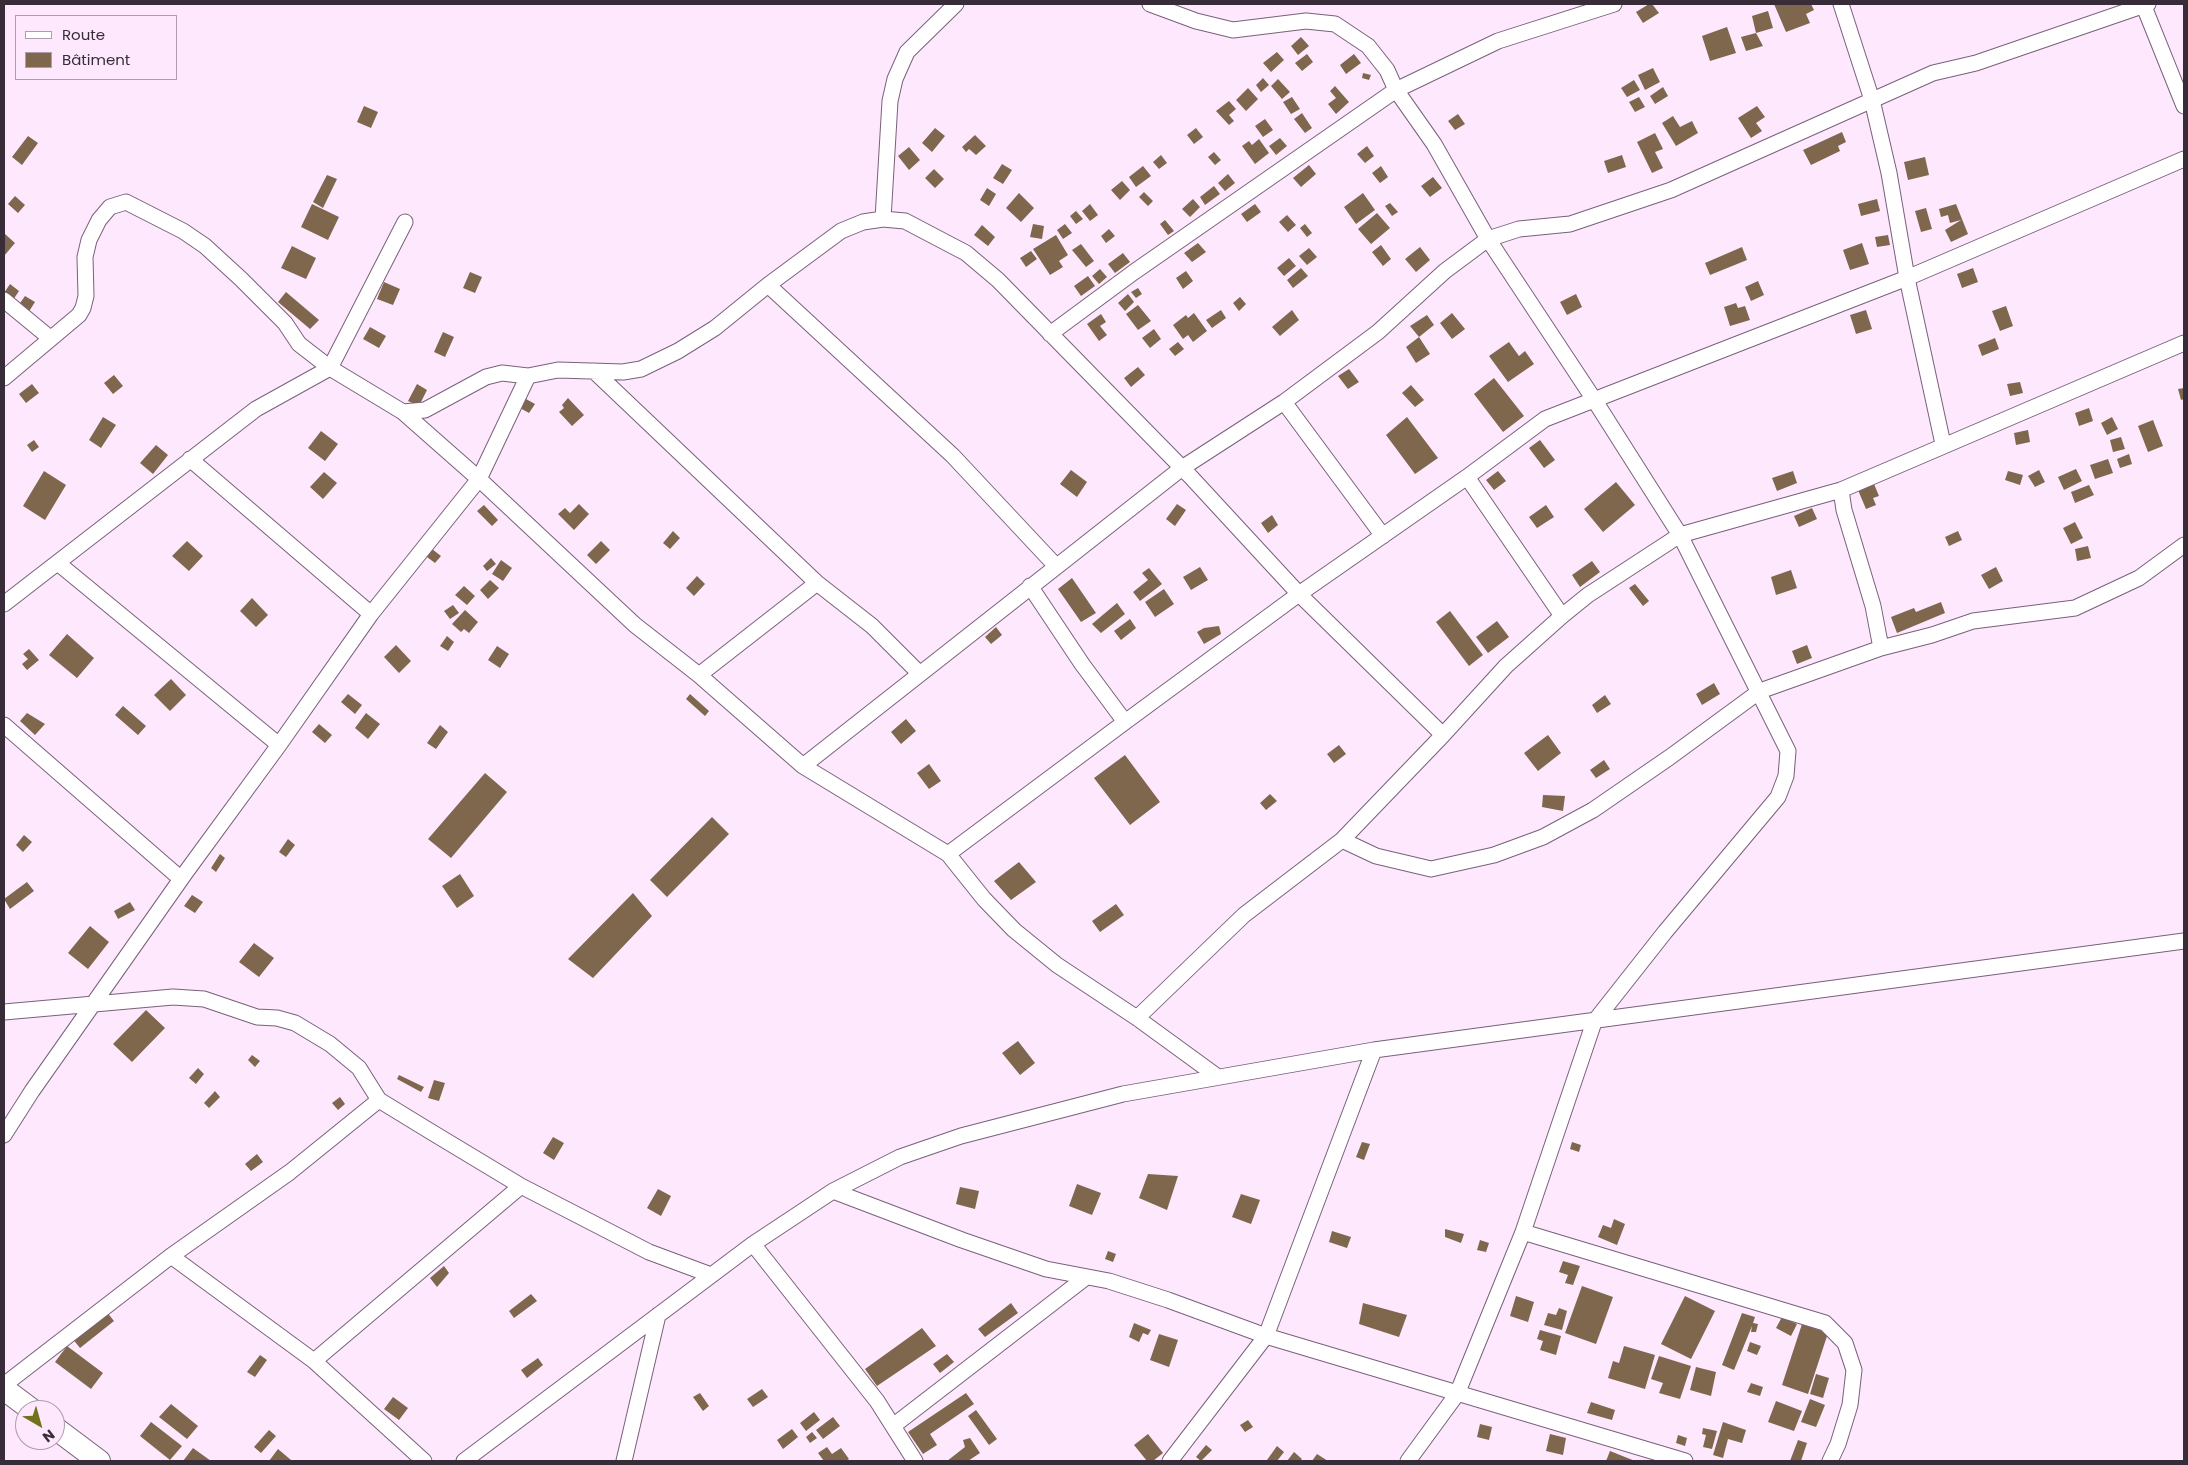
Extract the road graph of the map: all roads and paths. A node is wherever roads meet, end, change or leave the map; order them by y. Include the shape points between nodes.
1 (956, 4) edge
2 (1150, 4) edge
3 (1614, 4) edge
4 (1841, 4) edge
5 (2145, 4) edge
6 (1396, 90) junction
7 (1872, 100) junction
8 (2184, 106) edge
9 (2184, 159) edge
10 (883, 219) junction
11 (405, 222) dead end
12 (1488, 239) junction
13 (1906, 278) junction
14 (768, 285) junction
15 (4, 300) edge
16 (1050, 334) junction
17 (50, 338) junction
18 (2184, 343) edge
19 (330, 368) junction
20 (594, 371) junction
21 (528, 376) junction
22 (4, 378) edge
23 (1595, 401) junction
24 (1284, 402) junction
25 (403, 412) junction
26 (1944, 444) junction
27 (190, 459) junction
28 (1182, 468) junction
29 (1467, 477) junction
30 (480, 479) junction
31 (1841, 490) junction
32 (1680, 535) junction
33 (1383, 536) junction
34 (2184, 545) edge
35 (59, 564) junction
36 (1056, 566) junction
37 (817, 583) junction
38 (1030, 586) junction
39 (1299, 594) junction
40 (4, 604) edge
41 (371, 614) junction
42 (1562, 616) junction
43 (1880, 648) junction
44 (919, 673) junction
45 (699, 675) junction
46 (1760, 691) junction
47 (1124, 722) junction
48 (4, 725) edge
49 (1443, 735) junction
50 (279, 745) junction
51 (803, 766) junction
52 (1342, 840) junction
53 (948, 854) junction
54 (181, 879) junction
55 (2184, 942) edge
56 (95, 1004) junction
57 (4, 1012) edge
58 (1137, 1018) junction
59 (1594, 1022) junction
60 (1374, 1050) junction
61 (1218, 1077) junction
62 (379, 1100) junction
63 (4, 1135) edge
64 (521, 1186) junction
65 (833, 1191) junction
66 (1523, 1232) junction
67 (753, 1244) junction
68 (171, 1256) junction
69 (712, 1275) junction
70 (1085, 1278) junction
71 (658, 1315) junction
72 (1266, 1336) junction
73 (314, 1361) junction
74 (4, 1385) edge
75 (4, 1389) edge
76 (1457, 1394) junction
77 (19, 1400) edge
78 (893, 1426) junction
79 (65, 1436) edge
80 (99, 1461) edge
81 (424, 1461) edge
82 (464, 1461) edge
83 (624, 1461) edge
84 (916, 1461) edge
85 (1170, 1461) edge
86 (1408, 1461) edge
87 (1685, 1461) edge
88 (1830, 1461) edge

1 - 10 street via 907,52 895,79 889,110
2 - 6 street via 1233,30 1306,21 1335,24 1368,46 1387,70
3 - 6 street via 1498,41
4 - 7 street
5 - 7 street via 1976,63 1933,73
5 - 8 street
6 - 12 street via 1447,164
6 - 16 street
7 - 12 street via 1671,190 1570,224 1519,229
7 - 13 street via 1889,173
9 - 13 street
10 - 14 street via 863,222 841,231
10 - 16 street via 905,221 966,253 998,280
11 - 19 street
12 - 23 street
12 - 24 street via 1445,271 1378,332
13 - 23 street
13 - 26 street
14 - 20 street via 716,328 678,351 642,368 623,372
14 - 36 street via 952,456
15 - 17 street
16 - 28 street
17 - 19 street via 83,308 86,296 85,257 99,220 110,207 126,202 205,246 285,323 299,344
17 - 22 street
18 - 26 street
19 - 25 street
19 - 27 street via 256,410
20 - 21 street via 558,370
20 - 37 street
21 - 25 street via 502,373 486,377 425,410
21 - 30 street
23 - 29 street via 1545,419
23 - 32 street
24 - 28 street
24 - 33 street
25 - 30 street
26 - 31 street
27 - 35 street
27 - 41 street
28 - 36 street
28 - 39 street
29 - 33 street
29 - 42 street
30 - 41 street
30 - 45 street via 635,625
31 - 32 street
31 - 43 street via 1873,606
32 - 42 street via 1588,595
32 - 46 street
33 - 39 street
34 - 43 street via 2139,578 2075,608 1973,621
35 - 40 street
35 - 50 street
36 - 38 street
37 - 44 street via 872,626
37 - 45 street
38 - 44 street
38 - 47 street
39 - 47 street
39 - 49 street
41 - 50 street
42 - 49 street via 1506,666
43 - 46 street
44 - 51 street
45 - 51 street
46 - 52 street via 1593,810 1543,837 1502,852 1431,869 1376,856
46 - 59 street via 1788,751 1786,776 1778,797
47 - 53 street
48 - 54 street
49 - 52 street
50 - 54 street
51 - 53 street
52 - 58 street via 1244,915
53 - 58 street via 1014,930 1057,965
54 - 56 street
55 - 59 street
56 - 57 street
56 - 62 street via 173,997 204,999 257,1017 295,1023 330,1044 359,1068
56 - 63 street
58 - 61 street
59 - 60 street
59 - 66 street
60 - 61 street
60 - 72 street
61 - 65 street via 1123,1094 960,1136 900,1157
62 - 64 street
62 - 68 street via 290,1172
64 - 69 street via 649,1252
64 - 73 street
65 - 67 street
65 - 70 street via 1046,1269
66 - 76 street
66 - 88 street via 1825,1323 1845,1343 1854,1370 1850,1405
67 - 69 street
67 - 78 street via 877,1401
68 - 73 street
68 - 74 street
69 - 71 street
70 - 72 street via 1109,1281
70 - 78 street
71 - 82 street
71 - 83 street
72 - 76 street
72 - 85 street
73 - 81 street
75 - 77 main road
76 - 86 street
76 - 87 street
78 - 84 street
79 - 80 main road

